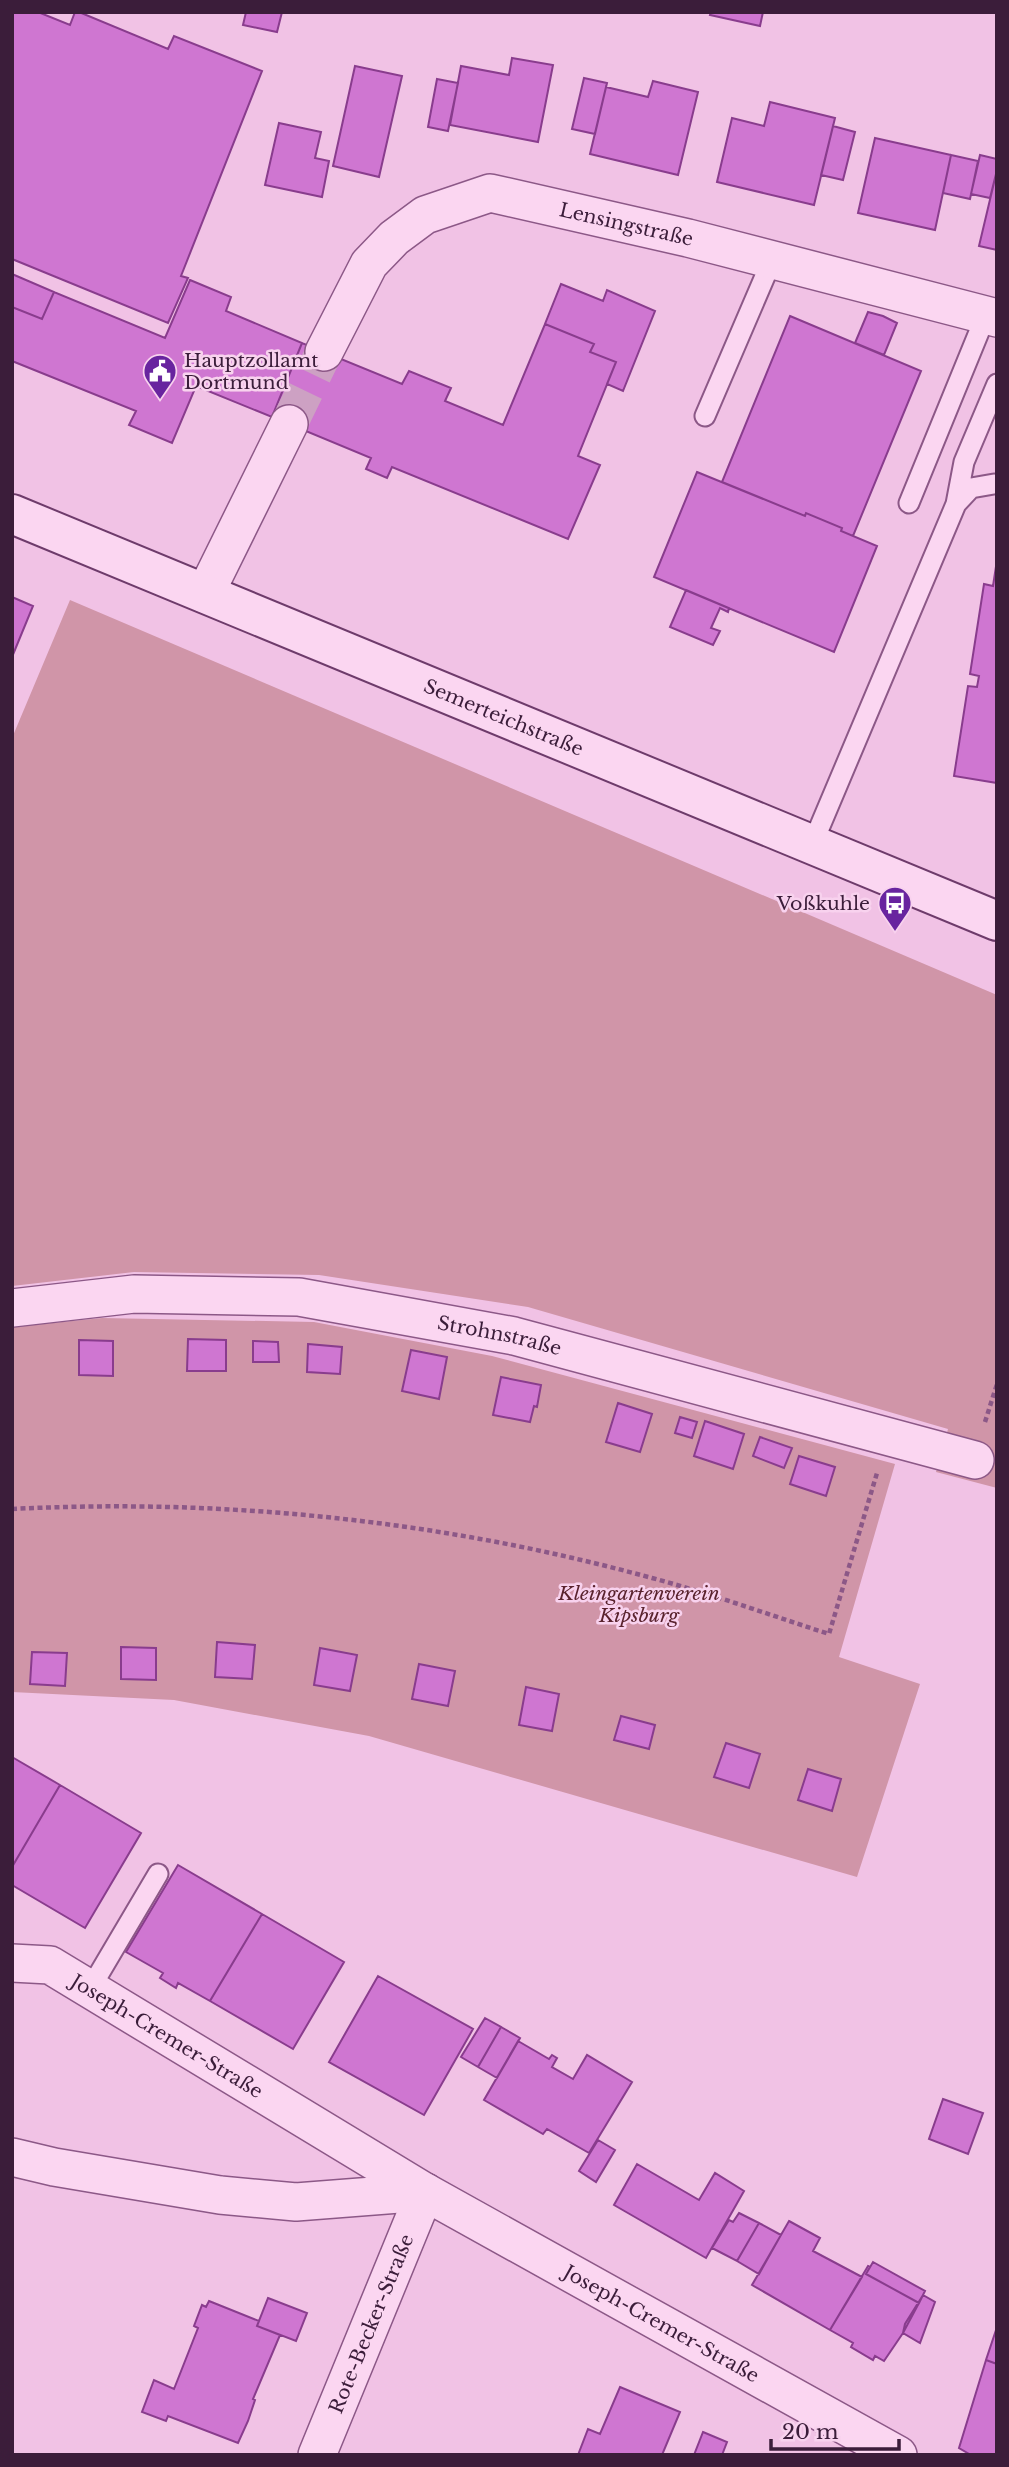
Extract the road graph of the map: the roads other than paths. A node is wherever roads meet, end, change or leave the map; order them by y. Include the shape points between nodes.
1 (772, 260) junction
2 (991, 316) edge
3 (324, 352) tunnel mouth
4 (997, 384) edge
5 (705, 416) dead end
6 (289, 424) tunnel mouth
7 (994, 484) dead end
8 (909, 503) dead end
9 (956, 504) junction
10 (12, 514) edge
11 (205, 594) junction
12 (812, 845) junction
13 (997, 921) edge
14 (12, 1308) edge
15 (975, 1460) dead end
16 (158, 1874) dead end
17 (12, 1963) edge
18 (89, 1989) junction
19 (12, 2157) edge
20 (425, 2192) junction
21 (317, 2455) edge
22 (898, 2455) edge

1 - 2 street, Lensingstraße
1 - 3 street, Lensingstraße via 490,193 425,215 394,238 369,264
1 - 5 lane
2 - 8 lane
4 - 9 lane via 964,462
6 - 11 street
7 - 9 lane via 971,488
9 - 12 lane
10 - 11 main road, Semerteichstraße
11 - 12 main road, Semerteichstraße
12 - 13 main road, Semerteichstraße
14 - 15 street, Strohnstraße via 134,1294 299,1297 514,1336
16 - 18 lane
17 - 18 street, Joseph-Cremer-Straße via 50,1965
18 - 20 street, Joseph-Cremer-Straße
19 - 20 street via 220,2195 284,2201
20 - 21 street, Rote-Becker-Straße
20 - 22 street, Joseph-Cremer-Straße

